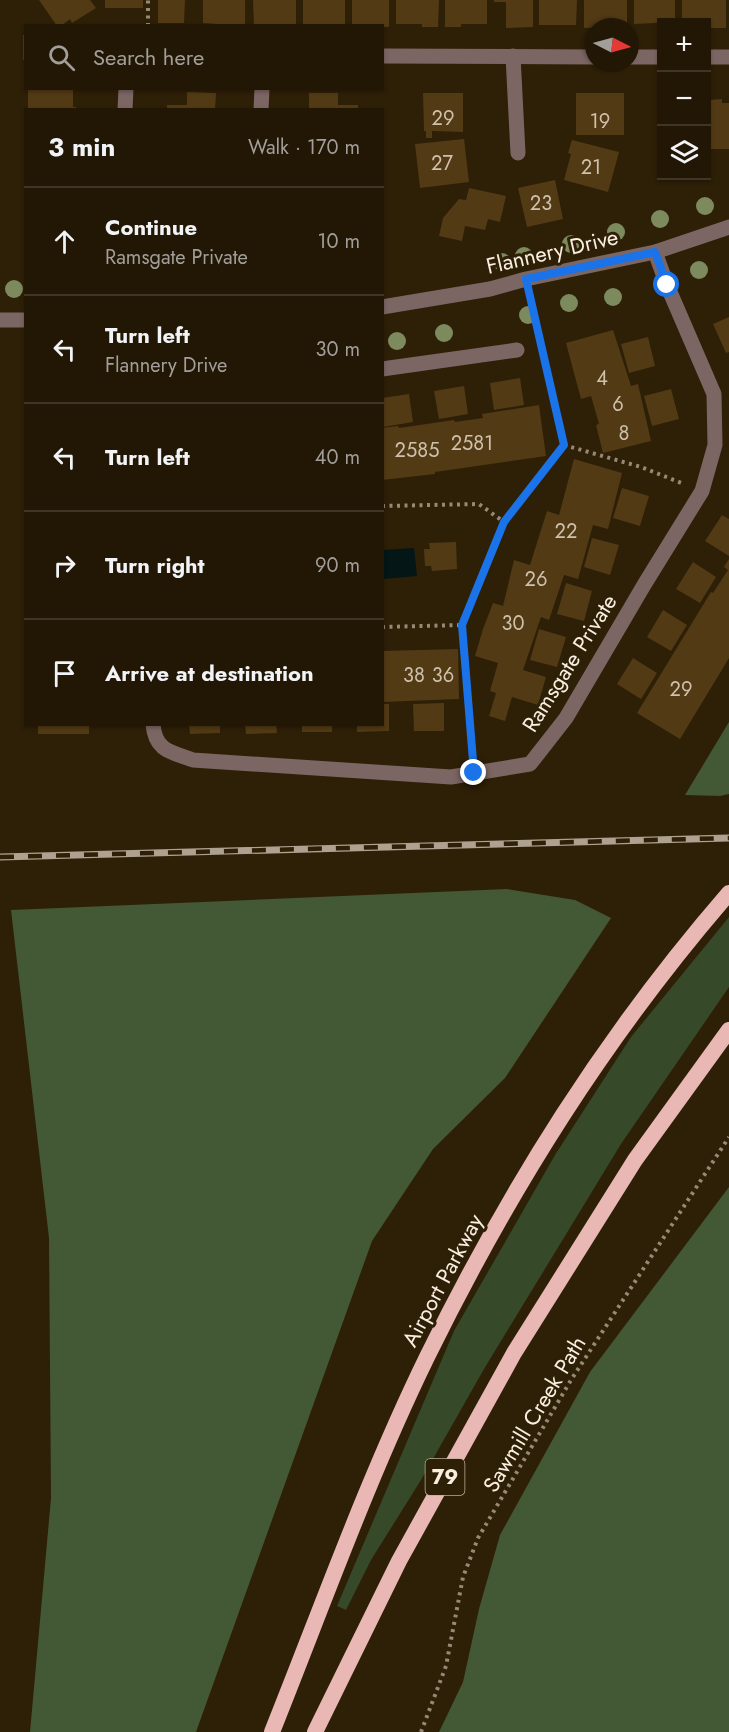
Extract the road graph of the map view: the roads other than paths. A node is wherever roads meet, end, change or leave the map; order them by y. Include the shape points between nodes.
1 (384, 56) edge
2 (513, 56) junction
3 (585, 57) edge
4 (639, 57) edge
5 (657, 57) edge
6 (711, 57) edge
7 (729, 57) edge
8 (126, 90) edge
9 (262, 90) edge
10 (125, 108) edge
11 (261, 108) edge
12 (518, 153) dead end
13 (729, 227) edge
14 (655, 252) junction
15 (384, 307) edge
16 (0, 320) edge
17 (24, 320) edge
18 (517, 350) dead end
19 (384, 369) edge
20 (153, 726) edge
21 (729, 893) edge
22 (729, 1030) edge
23 (272, 1732) edge
24 (315, 1732) edge

1 - 2 street
2 - 3 street
2 - 12 street
4 - 5 street
6 - 7 street
8 - 10 street
9 - 11 street
13 - 14 street, Flannery Drive
14 - 15 street, Flannery Drive via 490,289
14 - 20 street, Ramsgate Private via 714,394 714,445 702,491 566,718 530,764 451,777 193,760 163,749 154,738
16 - 17 street
18 - 19 street
21 - 23 highway, Airport Parkway via 662,974 582,1083 480,1252 400,1415
22 - 24 highway, 79 via 635,1160 514,1353 399,1561

